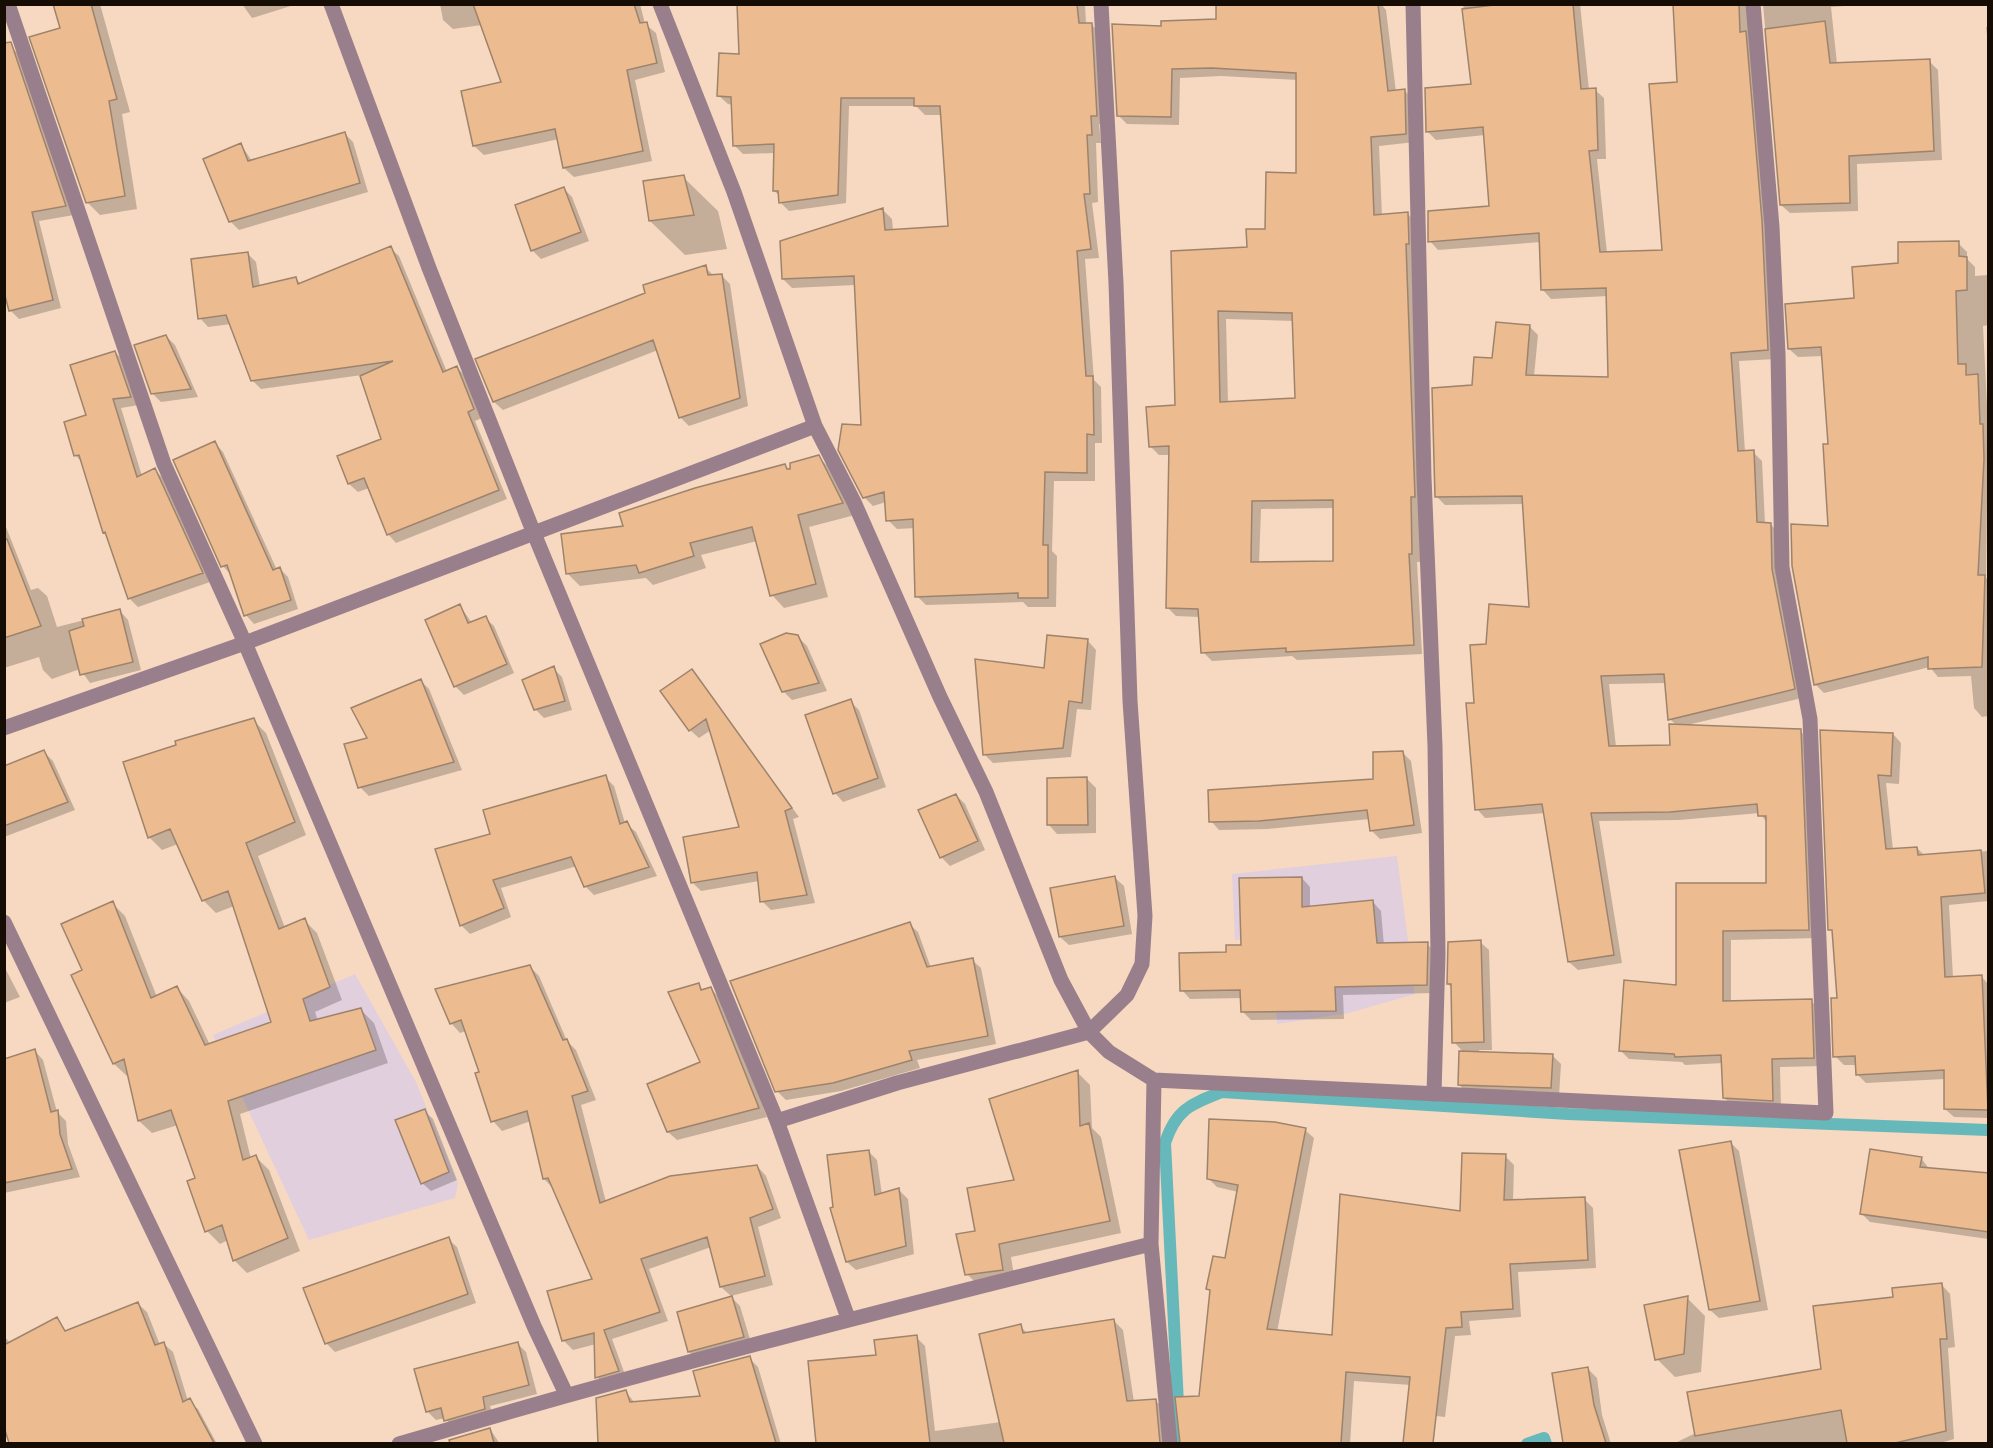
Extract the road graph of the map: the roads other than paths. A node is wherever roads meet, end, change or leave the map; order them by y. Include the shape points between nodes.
1 (8, 4) edge
2 (331, 4) edge
3 (660, 4) edge
4 (1101, 4) edge
5 (1413, 4) edge
6 (1754, 4) edge
7 (815, 426) junction
8 (533, 531) junction
9 (245, 643) junction
10 (4, 728) edge
11 (4, 922) edge
12 (1089, 1032) junction
13 (1154, 1080) junction
14 (1434, 1094) junction
15 (777, 1121) junction
16 (1151, 1244) junction
17 (848, 1318) junction
18 (566, 1394) junction
19 (255, 1443) edge
20 (399, 1443) edge
21 (1170, 1443) edge

1 - 9 street via 164,464
2 - 8 street
3 - 7 street via 734,192
4 - 12 street via 1116,283 1130,701 1145,916 1142,964 1127,995
5 - 14 street via 1424,477 1435,746 1438,954
6 - 14 street via 1774,250 1782,567 1810,719 1826,1113
7 - 8 street
7 - 12 street via 854,502 986,792 1061,980
8 - 9 street
8 - 15 street
9 - 10 street
9 - 18 street
11 - 19 street
12 - 13 street via 1109,1052
12 - 15 street via 897,1083
13 - 14 street
13 - 16 street
15 - 17 street
16 - 17 street
16 - 21 street
17 - 18 street
18 - 20 street

